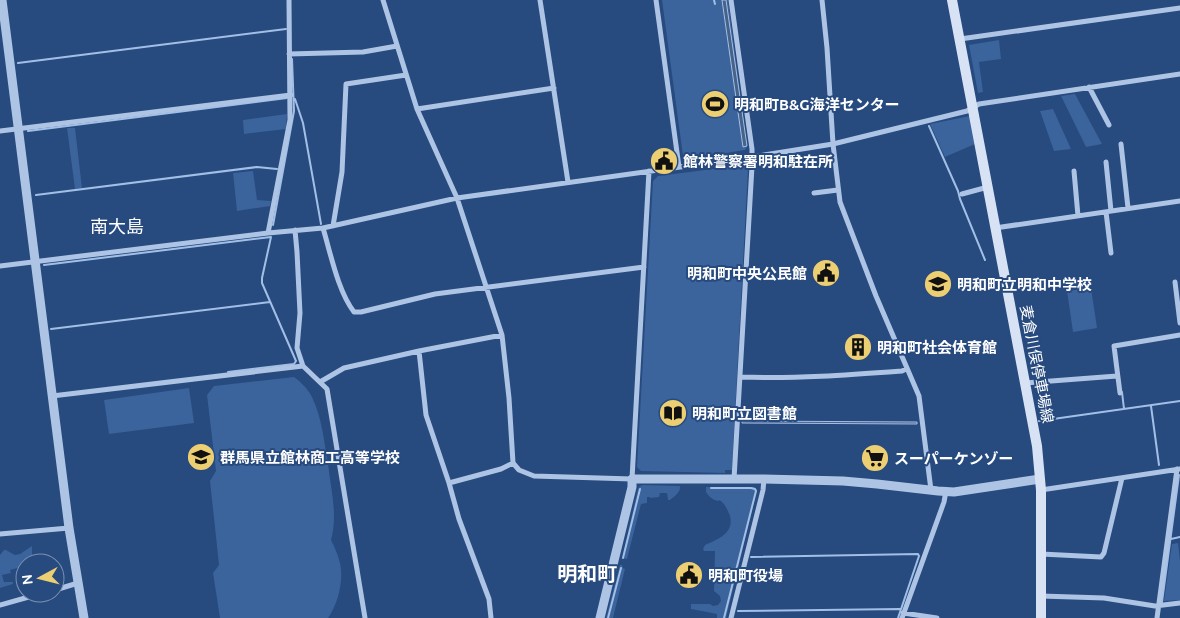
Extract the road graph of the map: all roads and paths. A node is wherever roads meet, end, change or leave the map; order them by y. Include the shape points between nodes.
1 (2, 0) edge
2 (289, 0) edge
3 (383, 0) edge
4 (540, 0) edge
5 (656, 0) edge
6 (731, 0) edge
7 (822, 0) edge
8 (952, 0) edge
9 (1180, 8) edge
10 (960, 39) junction
11 (397, 46) junction
12 (288, 54) junction
13 (1180, 74) edge
14 (406, 75) junction
15 (1089, 87) junction
16 (554, 88) junction
17 (291, 95) junction
18 (973, 108) junction
19 (417, 109) junction
20 (1109, 125) dead end
21 (19, 129) junction
22 (0, 131) edge
23 (832, 144) junction
24 (1121, 144) dead end
25 (752, 157) junction
26 (1106, 162) dead end
27 (679, 167) junction
28 (649, 171) junction
29 (1074, 171) dead end
30 (568, 182) junction
31 (988, 187) junction
32 (838, 190) junction
33 (814, 193) dead end
34 (962, 194) dead end
35 (457, 198) junction
36 (1180, 201) edge
37 (1128, 208) junction
38 (1109, 211) junction
39 (1078, 216) junction
40 (333, 226) junction
41 (323, 228) junction
42 (995, 228) junction
43 (295, 230) junction
44 (268, 233) junction
45 (1110, 253) dead end
46 (36, 262) junction
47 (0, 266) edge
48 (644, 268) junction
49 (1175, 282) dead end
50 (487, 288) junction
51 (1180, 323) edge
52 (502, 334) junction
53 (1180, 335) edge
54 (419, 351) junction
55 (303, 366) junction
56 (906, 368) junction
57 (1118, 376) junction
58 (740, 377) junction
59 (320, 382) junction
60 (1025, 383) junction
61 (1120, 393) dead end
62 (52, 396) junction
63 (513, 463) junction
64 (1179, 469) edge
65 (1040, 478) junction
66 (1122, 478) junction
67 (632, 479) junction
68 (764, 479) junction
69 (734, 480) junction
70 (449, 483) junction
71 (931, 490) junction
72 (1041, 490) junction
73 (946, 491) junction
74 (69, 528) junction
75 (1, 534) edge
76 (0, 541) edge
77 (1041, 554) junction
78 (78, 583) junction
79 (65, 587) edge
80 (1041, 596) junction
81 (15, 601) edge
82 (1180, 603) edge
83 (0, 605) edge
84 (1159, 606) junction
85 (902, 616) edge
86 (84, 618) edge
87 (365, 618) edge
88 (491, 618) edge
89 (600, 618) edge
90 (731, 618) edge
91 (937, 618) edge
92 (1041, 618) edge
93 (1157, 618) edge

1 - 21 street
2 - 12 street
3 - 11 street
4 - 16 street
5 - 27 street
6 - 25 street
7 - 23 street
8 - 10 main road, 麦倉川俣停車場線
9 - 10 street
10 - 18 main road, 麦倉川俣停車場線
11 - 12 street via 363,52
11 - 14 street
12 - 17 street
13 - 15 street
14 - 19 street
14 - 40 street via 346,84 342,172
15 - 18 street via 979,104
15 - 20 street
16 - 19 street
16 - 30 street
17 - 21 street
17 - 44 street via 290,120
18 - 23 street
18 - 31 main road, 麦倉川俣停車場線
19 - 35 street
21 - 22 street
21 - 46 street
23 - 25 street
23 - 32 street
24 - 37 street
25 - 27 street
25 - 58 street
26 - 38 street
27 - 28 street
28 - 30 street
28 - 48 street
29 - 39 street
30 - 35 street
31 - 34 street
31 - 42 main road, 麦倉川俣停車場線
32 - 33 street
32 - 56 street
35 - 40 street
35 - 50 street
36 - 37 street
37 - 38 street
38 - 39 street
38 - 45 street
39 - 42 street
40 - 41 street
41 - 43 street
41 - 50 street via 348,305 354,312 436,294
42 - 60 main road, 麦倉川俣停車場線
43 - 44 street
43 - 55 street via 300,313 297,348
44 - 46 street
46 - 47 street
46 - 62 street
48 - 50 street
48 - 67 street
49 - 51 street
50 - 52 street
52 - 54 street
52 - 63 street
53 - 57 street via 1114,346
54 - 59 street via 344,368
54 - 70 street via 426,415
55 - 59 street
55 - 62 street
56 - 58 street via 902,371 805,377
56 - 71 street via 919,396
57 - 60 street
57 - 61 street
58 - 69 street
59 - 87 street via 327,389
60 - 65 main road, 麦倉川俣停車場線
62 - 74 street
63 - 67 street via 519,470 534,476
63 - 70 street
64 - 66 street
64 - 84 street
65 - 72 main road, 麦倉川俣停車場線
65 - 73 street
66 - 72 street
66 - 77 street via 1102,557
67 - 69 street
67 - 89 street
68 - 69 street
68 - 71 street via 861,482
68 - 90 street
70 - 88 street via 489,599
71 - 73 street
72 - 77 main road, 麦倉川俣停車場線
73 - 85 street
74 - 75 street
74 - 78 street
75 - 76 street
77 - 80 main road, 麦倉川俣停車場線
78 - 79 street
78 - 86 street
80 - 84 street via 1104,598
80 - 92 main road, 麦倉川俣停車場線
81 - 83 street
82 - 84 street
84 - 93 street
85 - 91 street

